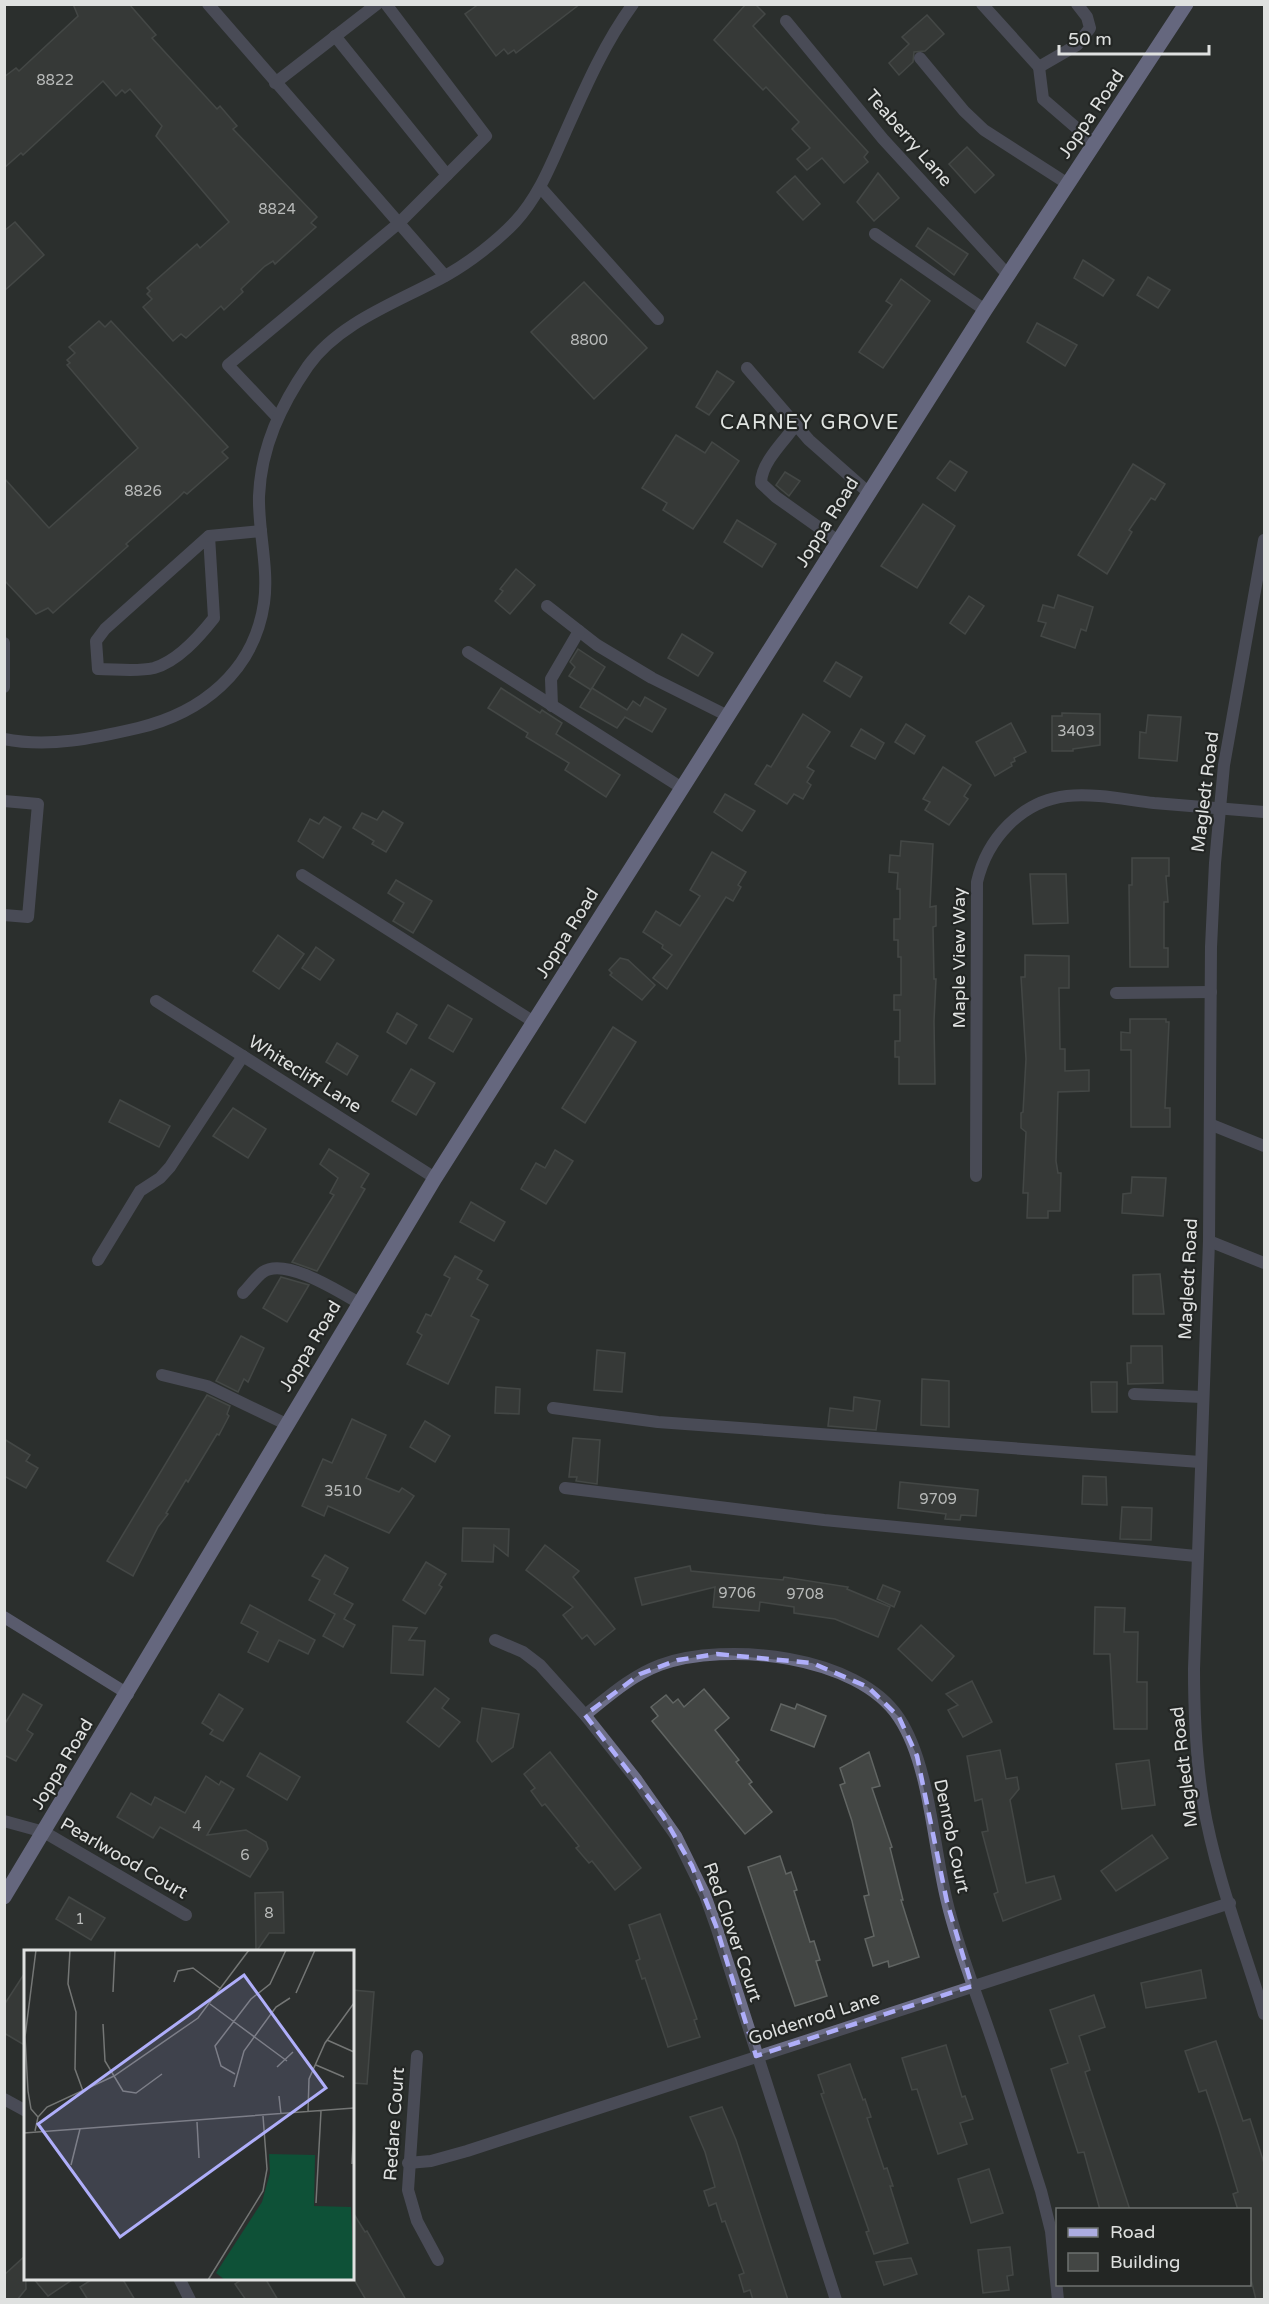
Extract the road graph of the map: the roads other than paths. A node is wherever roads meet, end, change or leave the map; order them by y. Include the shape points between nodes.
1 (208, 4) edge
2 (377, 4) edge
3 (387, 4) edge
4 (633, 4) edge
5 (982, 4) edge
6 (1077, 4) edge
7 (1186, 4) edge
8 (786, 21) dead end
9 (335, 36) junction
10 (920, 58) dead end
11 (1039, 67) junction
12 (275, 83) junction
13 (1095, 144) junction
14 (447, 175) junction
15 (1068, 184) junction
16 (541, 188) junction
17 (399, 223) junction
18 (875, 234) dead end
19 (1008, 275) junction
20 (445, 276) junction
21 (985, 310) junction
22 (658, 319) dead end
23 (747, 368) dead end
24 (277, 417) junction
25 (796, 425) junction
26 (869, 493) junction
27 (261, 531) junction
28 (209, 536) junction
29 (1264, 540) edge
30 (838, 541) junction
31 (547, 606) dead end
32 (579, 631) junction
33 (4, 643) edge
34 (468, 652) dead end
35 (4, 687) edge
36 (552, 706) junction
37 (728, 716) junction
38 (4, 740) edge
39 (682, 788) junction
40 (4, 801) edge
41 (1218, 809) junction
42 (1264, 812) edge
43 (302, 875) dead end
44 (4, 915) edge
45 (1211, 992) junction
46 (1116, 993) dead end
47 (156, 1001) dead end
48 (534, 1022) junction
49 (243, 1056) junction
50 (1212, 1125) junction
51 (1264, 1146) edge
52 (976, 1176) dead end
53 (435, 1178) junction
54 (1209, 1241) junction
55 (98, 1260) dead end
56 (1264, 1263) edge
57 (243, 1293) dead end
58 (359, 1303) junction
59 (162, 1374) dead end
60 (1134, 1394) dead end
61 (1202, 1397) junction
62 (553, 1408) dead end
63 (286, 1424) junction
64 (1200, 1462) junction
65 (565, 1488) dead end
66 (1196, 1556) junction
67 (4, 1617) edge
68 (495, 1640) dead end
69 (128, 1694) junction
70 (585, 1715) junction
71 (4, 1821) edge
72 (44, 1832) junction
73 (4, 1897) edge
74 (1230, 1903) junction
75 (186, 1915) dead end
76 (972, 1986) junction
77 (1264, 2014) edge
78 (417, 2056) dead end
79 (756, 2056) junction
80 (4, 2099) edge
81 (24, 2110) edge
82 (408, 2163) junction
83 (438, 2260) dead end
84 (1056, 2277) edge
85 (180, 2280) edge
86 (190, 2300) edge
87 (836, 2300) edge

1 - 12 street
2 - 9 street
3 - 14 street via 486,136
4 - 16 street via 591,75
5 - 11 street
6 - 11 street via 1090,27 1077,45
7 - 13 main road, Joppa Road
8 - 19 street, Teaberry Lane via 884,138
9 - 12 street
9 - 14 street
10 - 15 street via 984,130
11 - 13 street via 1043,99
12 - 17 street
13 - 15 main road, Joppa Road
14 - 17 street
15 - 19 main road, Joppa Road
16 - 20 street via 514,224
16 - 22 street
17 - 20 street
17 - 24 street via 228,365
18 - 21 street
19 - 21 main road, Joppa Road
20 - 24 street via 367,317 338,337 314,359
21 - 26 main road, Joppa Road
23 - 25 street
24 - 27 street via 265,453
25 - 26 street
25 - 30 street via 767,464 761,483
26 - 30 main road, Joppa Road
27 - 28 street
27 - 38 street via 265,576 258,626 232,674 208,699 155,723 92,738 55,742
28 - 28 street via 105,629 96,641 98,669 153,668 175,657 199,636 214,618
29 - 41 street, Magledt Road
30 - 37 main road, Joppa Road
31 - 32 street
32 - 36 street via 551,679
32 - 37 street via 652,678
33 - 35 street
34 - 36 street
36 - 39 street
37 - 39 main road, Joppa Road
39 - 48 main road, Joppa Road
40 - 44 street via 39,804 28,917
41 - 42 street, Maple View Way
41 - 45 street, Magledt Road
41 - 52 street, Maple View Way via 1068,796 1052,799 1017,817 990,848 977,882
43 - 48 street
45 - 46 street
45 - 50 street, Magledt Road
47 - 49 street, Whitecliff Lane
48 - 53 main road, Joppa Road
49 - 53 street, Whitecliff Lane
49 - 55 street via 170,1167 140,1191
50 - 51 street
50 - 54 street, Magledt Road
53 - 58 main road, Joppa Road
54 - 56 street
54 - 61 street, Magledt Road
57 - 58 street via 263,1272 278,1267 294,1270
58 - 63 main road, Joppa Road
59 - 63 street via 207,1386
60 - 61 street
61 - 64 street, Magledt Road
62 - 64 street via 658,1422
63 - 69 main road, Joppa Road
64 - 66 street, Magledt Road
65 - 66 street via 883,1526
66 - 74 street, Magledt Road via 1194,1699 1199,1772 1211,1836
67 - 69 main road
68 - 70 street, Red Clover Court via 540,1665
69 - 72 main road, Joppa Road
70 - 76 street, Denrob Court via 640,1674 678,1660 717,1654 812,1663 852,1677 868,1688 899,1717 916,1756 947,1902
70 - 79 street, Red Clover Court via 663,1816 692,1866 716,1926
71 - 72 street, Pearlwood Court
72 - 73 main road, Joppa Road
72 - 75 street, Pearlwood Court
74 - 76 street, Goldenrod Lane
74 - 77 street, Magledt Road
76 - 79 street, Goldenrod Lane
76 - 84 street, Denrob Court via 1041,2191 1052,2231
78 - 82 street, Redare Court
79 - 82 street, Goldenrod Lane via 467,2151
79 - 87 street, Red Clover Court
80 - 81 street
82 - 83 street, Redare Court via 412,2208
85 - 86 street

